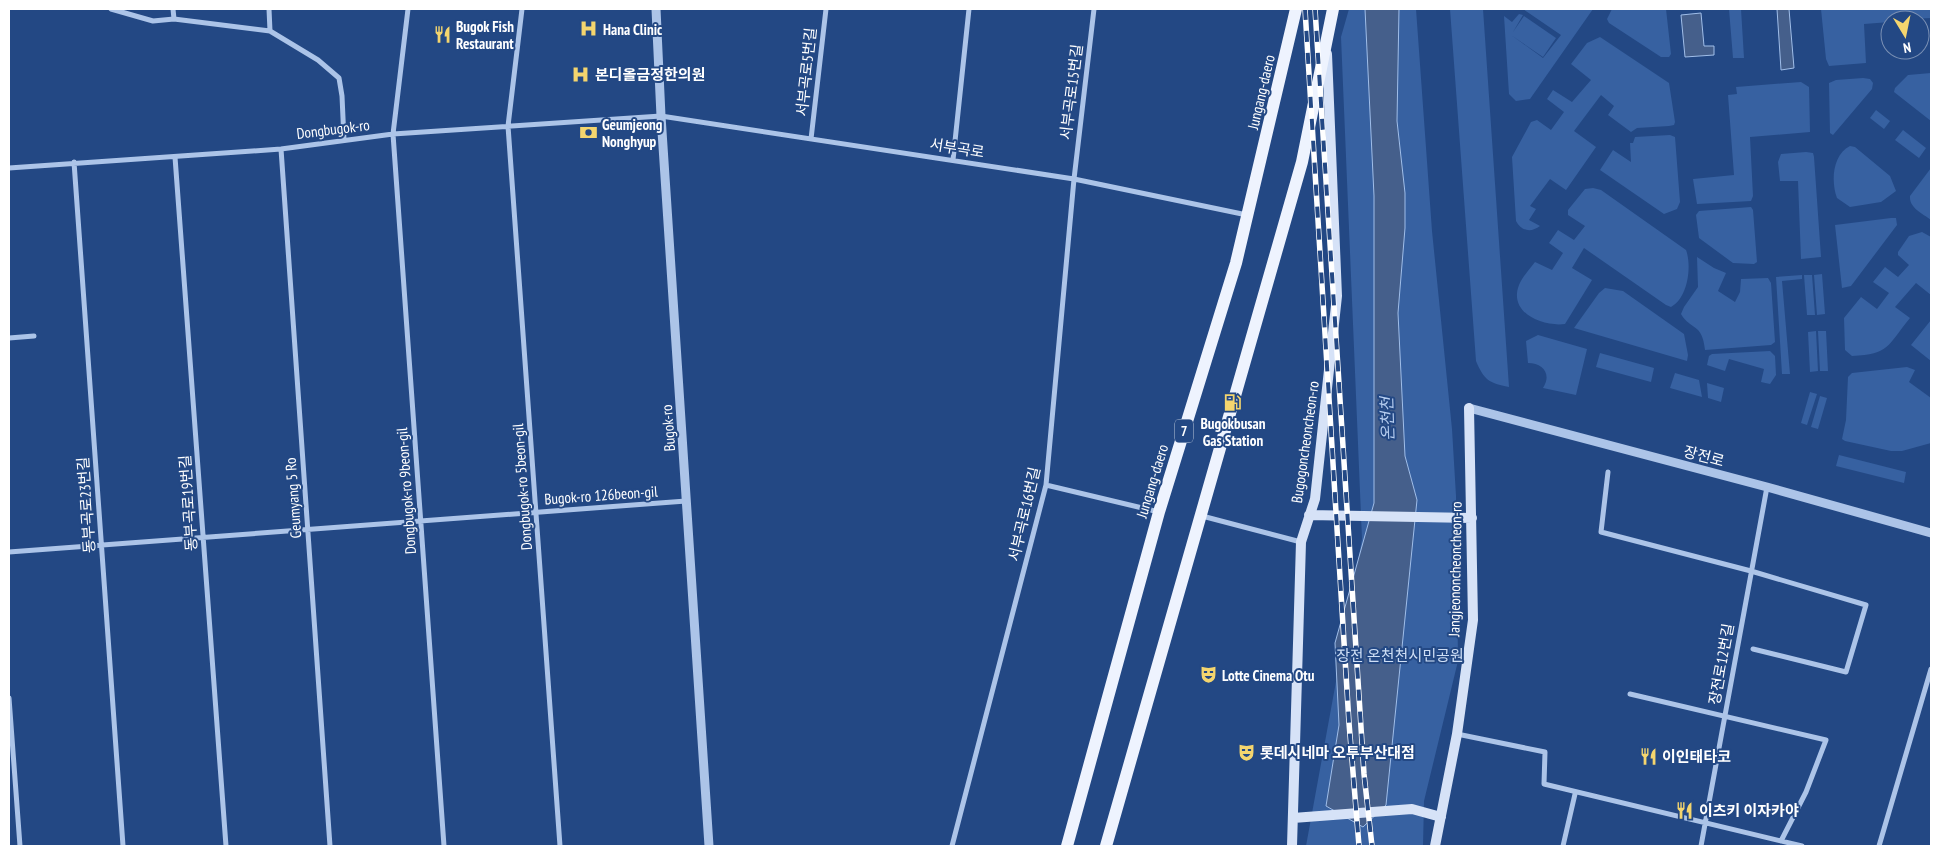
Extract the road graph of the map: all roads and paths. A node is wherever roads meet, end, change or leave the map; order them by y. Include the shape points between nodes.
1 (111, 9) edge
2 (173, 9) edge
3 (269, 9) edge
4 (408, 9) edge
5 (522, 9) edge
6 (656, 9) edge
7 (826, 9) edge
8 (970, 9) edge
9 (1094, 9) edge
10 (1333, 9) edge
11 (1296, 10) edge
12 (174, 19) junction
13 (270, 31) junction
14 (1327, 40) junction
15 (661, 116) junction
16 (508, 126) junction
17 (393, 134) junction
18 (811, 139) junction
19 (344, 140) junction
20 (281, 149) junction
21 (175, 157) junction
22 (953, 160) junction
23 (74, 162) junction
24 (9, 168) edge
25 (1074, 179) junction
26 (1247, 216) junction
27 (34, 336) dead end
28 (9, 338) edge
29 (1469, 408) joint
30 (1608, 472) dead end
31 (1046, 485) junction
32 (1766, 487) junction
33 (686, 502) junction
34 (1159, 512) junction
35 (536, 513) junction
36 (1309, 515) junction
37 (1200, 516) junction
38 (1472, 518) junction
39 (421, 521) junction
40 (308, 530) junction
41 (1931, 533) edge
42 (203, 537) junction
43 (1301, 542) junction
44 (101, 545) junction
45 (9, 552) edge
46 (1751, 571) junction
47 (1754, 648) dead end
48 (1931, 669) edge
49 (1630, 694) dead end
50 (9, 698) edge
51 (1725, 716) junction
52 (10, 724) edge
53 (1457, 734) junction
54 (1576, 794) junction
55 (1441, 817) junction
56 (1293, 818) junction
57 (1705, 822) junction
58 (1781, 840) junction
59 (20, 846) edge
60 (123, 846) edge
61 (226, 846) edge
62 (330, 846) edge
63 (444, 846) edge
64 (560, 846) edge
65 (709, 846) edge
66 (952, 846) edge
67 (1067, 846) edge
68 (1106, 846) edge
69 (1292, 846) edge
70 (1435, 846) edge
71 (1563, 846) edge
72 (1701, 846) edge
73 (1802, 846) edge
74 (1879, 846) edge

1 - 12 street via 153,21
2 - 12 street
3 - 13 street
4 - 17 street, Dongbugok-ro 9beon-gil
5 - 16 street, Dongbugok-ro 5beon-gil
6 - 15 street, Bugok-ro
7 - 18 street, 서부곡로5번길
8 - 22 street
9 - 25 street, 서부곡로15번길
10 - 14 main road
11 - 26 main road, Jungang-daero / 7
12 - 13 street
13 - 19 street via 318,60 338,78
14 - 36 main road, Bugogoncheoncheon-ro via 1337,296 1315,499
14 - 37 main road via 1302,162
15 - 16 street, Dongbugok-ro
15 - 18 street, 서부곡로
15 - 33 street, Bugok-ro
16 - 17 street, Dongbugok-ro
16 - 35 street, Dongbugok-ro 5beon-gil
17 - 19 street, Dongbugok-ro
17 - 39 street, Dongbugok-ro 9beon-gil
18 - 22 street, 서부곡로
19 - 20 street, Dongbugok-ro
20 - 21 street, Dongbugok-ro
20 - 40 street, Geumyang 5 Ro
21 - 23 street, Dongbugok-ro
21 - 42 street, 동부곡로19번길
22 - 25 street, 서부곡로
23 - 24 street, Dongbugok-ro
23 - 44 street, 동부곡로23번길
25 - 26 street, 서부곡로
25 - 31 street, 서부곡로16번길
26 - 34 main road, Jungang-daero / 7 via 1236,263
27 - 28 street
29 - 32 street, 장전로
29 - 38 main road, Jangjeononcheoncheon-ro
30 - 46 street via 1601,532
31 - 34 street
31 - 66 street, 서부곡로16번길
32 - 41 street, 장전로
32 - 46 street, 장전로12번길
33 - 35 street, Bugok-ro 126beon-gil
33 - 65 street, Bugok-ro
34 - 67 main road, Jungang-daero / 7
35 - 39 street, Bugok-ro 126beon-gil
35 - 64 street, Dongbugok-ro 5beon-gil
36 - 38 main road
36 - 43 main road, Bugogoncheoncheon-ro
37 - 43 street
37 - 68 main road
38 - 53 main road, Jangjeononcheoncheon-ro via 1473,620
39 - 40 street, Bugok-ro 126beon-gil
39 - 63 street, Dongbugok-ro 9beon-gil
40 - 42 street, Bugok-ro 126beon-gil
40 - 62 street, Geumyang 5 Ro
42 - 44 street, Bugok-ro 126beon-gil
42 - 61 street, 동부곡로19번길
43 - 56 main road, Bugogoncheoncheon-ro
44 - 45 street, Bugok-ro 126beon-gil
44 - 60 street, 동부곡로23번길
46 - 47 street via 1866,605 1846,672
46 - 51 street, 장전로12번길
48 - 74 street
49 - 51 street
50 - 52 street
51 - 57 street, 장전로12번길
51 - 58 street via 1826,740 1806,792
52 - 59 street
53 - 54 street via 1545,752 1544,784
53 - 55 main road, Jangjeononcheoncheon-ro
54 - 57 street
54 - 71 street
55 - 56 main road via 1412,809
55 - 70 main road, Jangjeononcheoncheon-ro
56 - 69 main road, Bugogoncheoncheon-ro
57 - 58 street
57 - 72 street, 장전로12번길
58 - 73 street

